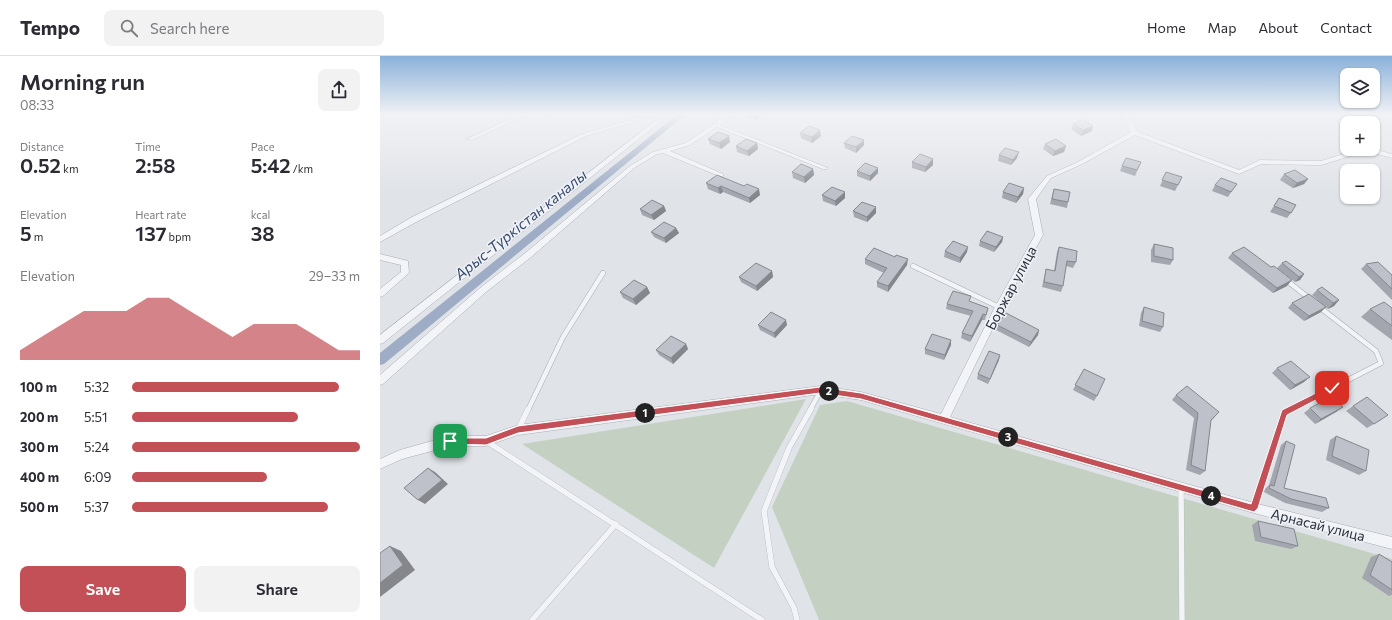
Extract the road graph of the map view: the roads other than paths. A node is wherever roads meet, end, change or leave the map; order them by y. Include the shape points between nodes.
1 (573, 140) edge
2 (634, 140) edge
3 (693, 140) edge
4 (755, 140) edge
5 (1122, 140) edge
6 (1155, 140) edge
7 (665, 151) junction
8 (1392, 156) edge
9 (825, 168) dead end
10 (721, 175) edge
11 (380, 239) edge
12 (380, 257) edge
13 (913, 266) dead end
14 (603, 273) dead end
15 (1282, 277) edge
16 (380, 294) edge
17 (999, 307) junction
18 (380, 340) edge
19 (380, 382) edge
20 (820, 390) junction
21 (944, 419) junction
22 (518, 430) junction
23 (486, 442) junction
24 (380, 464) edge
25 (1181, 487) junction
26 (1254, 508) junction
27 (616, 524) junction
28 (1392, 543) edge
29 (532, 620) edge
30 (762, 620) edge
31 (797, 620) edge
32 (1182, 620) edge

1 - 11 street
2 - 18 street
3 - 7 street
4 - 9 street
5 - 17 street, Боржар улица via 1049,177 1032,199 1039,235
6 - 8 street via 1239,172 1260,162 1321,163 1353,153 1373,151
7 - 10 street
7 - 19 street via 632,167 483,290
12 - 16 street via 405,263 405,273
13 - 17 lane
14 - 22 lane via 563,337
15 - 26 lane via 1376,351 1380,363 1284,413
17 - 21 street, Боржар улица
20 - 21 street, Арнасай улица via 861,396
20 - 22 street, Арнасай улица
20 - 31 lane via 789,448 764,511 772,568 794,608
21 - 25 street, Арнасай улица
22 - 23 street, Арнасай улица
23 - 24 street, Арнасай улица via 450,441 400,455
23 - 27 lane
25 - 26 street, Арнасай улица
25 - 32 lane
26 - 28 street, Арнасай улица
27 - 29 lane
27 - 30 lane

